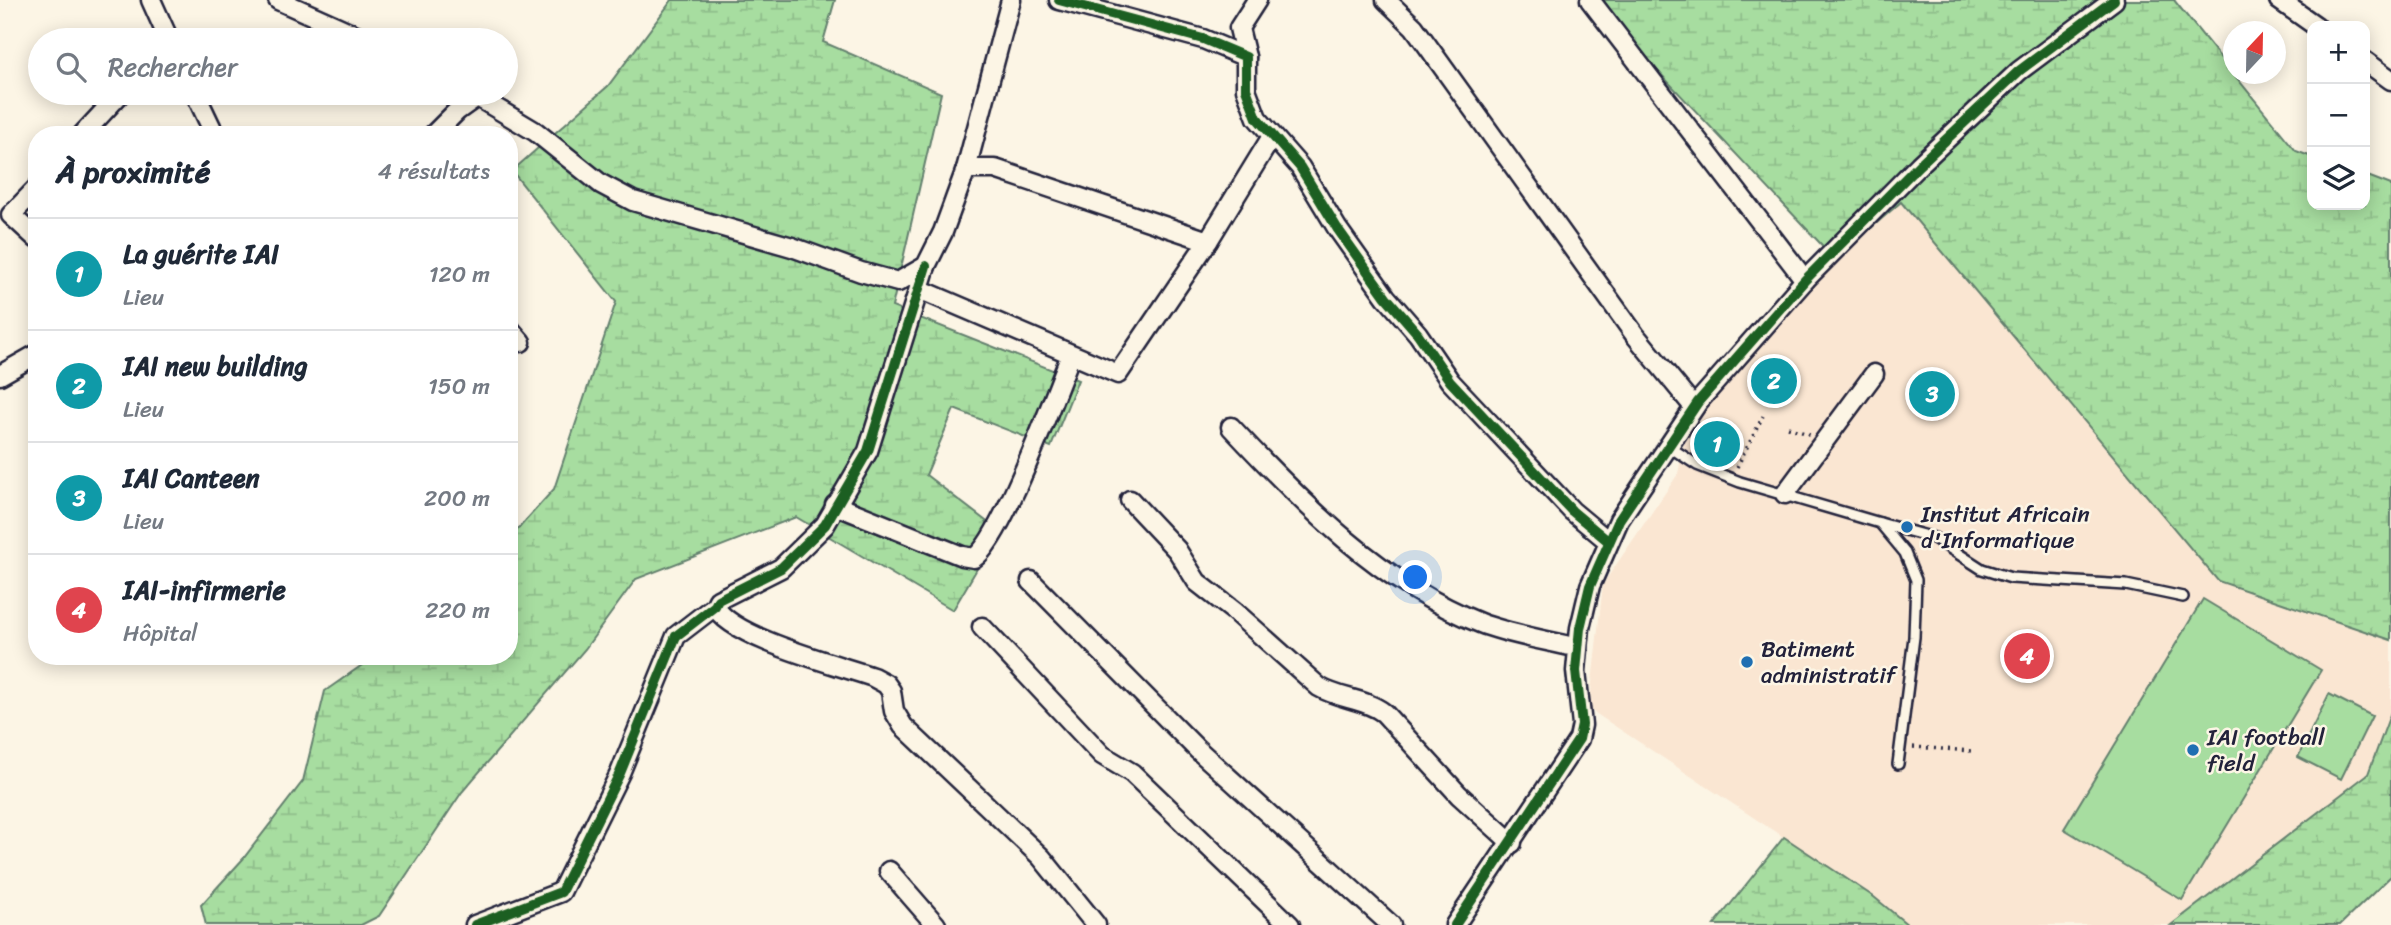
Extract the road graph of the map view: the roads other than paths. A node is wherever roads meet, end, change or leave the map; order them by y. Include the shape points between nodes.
1 (151, 0) edge
2 (278, 0) edge
3 (1011, 0) edge
4 (1059, 0) edge
5 (1257, 0) edge
6 (1386, 0) edge
7 (1590, 0) edge
8 (2114, 0) edge
9 (2279, 0) edge
10 (2309, 21) edge
11 (164, 28) edge
12 (340, 28) edge
13 (1246, 57) junction
14 (2370, 65) edge
15 (2391, 80) edge
16 (110, 105) edge
17 (201, 105) edge
18 (463, 105) edge
19 (491, 105) edge
20 (90, 126) edge
21 (211, 126) edge
22 (442, 126) edge
23 (1271, 138) junction
24 (966, 169) junction
25 (28, 194) edge
26 (6, 210) edge
27 (28, 231) edge
28 (1208, 241) junction
29 (926, 266) junction
30 (1805, 280) junction
31 (919, 289) junction
32 (518, 338) edge
33 (521, 342) dead end
34 (1071, 355) junction
35 (28, 359) edge
36 (0, 374) edge
37 (1874, 374) dead end
38 (1694, 407) junction
39 (1231, 427) dead end
40 (1667, 445) junction
41 (1785, 494) junction
42 (1130, 500) dead end
43 (835, 505) junction
44 (1880, 523) junction
45 (1957, 538) dead end
46 (1608, 541) junction
47 (1952, 549) junction
48 (1031, 581) dead end
49 (2183, 597) dead end
50 (715, 606) junction
51 (982, 627) dead end
52 (1578, 648) junction
53 (1898, 764) dead end
54 (1512, 843) junction
55 (889, 872) dead end
56 (475, 925) edge
57 (936, 925) edge
58 (1096, 925) edge
59 (1290, 925) edge
60 (1391, 925) edge
61 (1455, 925) edge

1 - 11 street
2 - 12 street
3 - 24 street
4 - 13 street via 1203,39
5 - 13 street via 1238,28
6 - 38 street via 1413,27 1628,324
7 - 30 street
8 - 30 street via 2011,79
9 - 10 street
13 - 23 street via 1246,89
14 - 15 street
16 - 20 street
17 - 21 street
18 - 22 street
19 - 29 street via 536,132 601,184 633,201 792,247 887,281 898,282
23 - 28 street
23 - 46 street via 1300,167 1344,238 1450,381 1572,510
24 - 28 street via 995,169
24 - 29 street
25 - 26 street
26 - 27 street
28 - 34 street via 1118,374
29 - 31 street
30 - 38 street
31 - 34 street
31 - 43 street via 868,452
32 - 33 street
34 - 43 street via 1005,513 983,552 974,558
35 - 36 street
37 - 41 street
38 - 40 street
39 - 52 street via 1335,530 1423,595 1484,625
40 - 41 lane via 1697,465
40 - 46 street
41 - 44 lane
42 - 54 street via 1177,550 1197,582 1319,687 1384,713 1459,795
43 - 50 street via 825,526 790,561 718,600
44 - 47 lane via 1934,538
44 - 53 lane via 1905,553 1916,580 1914,637
45 - 47 lane
46 - 52 street via 1590,586
47 - 49 lane via 1982,569 2011,578 2126,585
48 - 60 street via 1196,749
50 - 56 street via 676,636 620,773 561,892
50 - 58 street via 743,631 887,684 903,726 1041,857
51 - 59 street via 1102,755 1132,773
52 - 54 street via 1583,725
54 - 61 street
55 - 57 street

